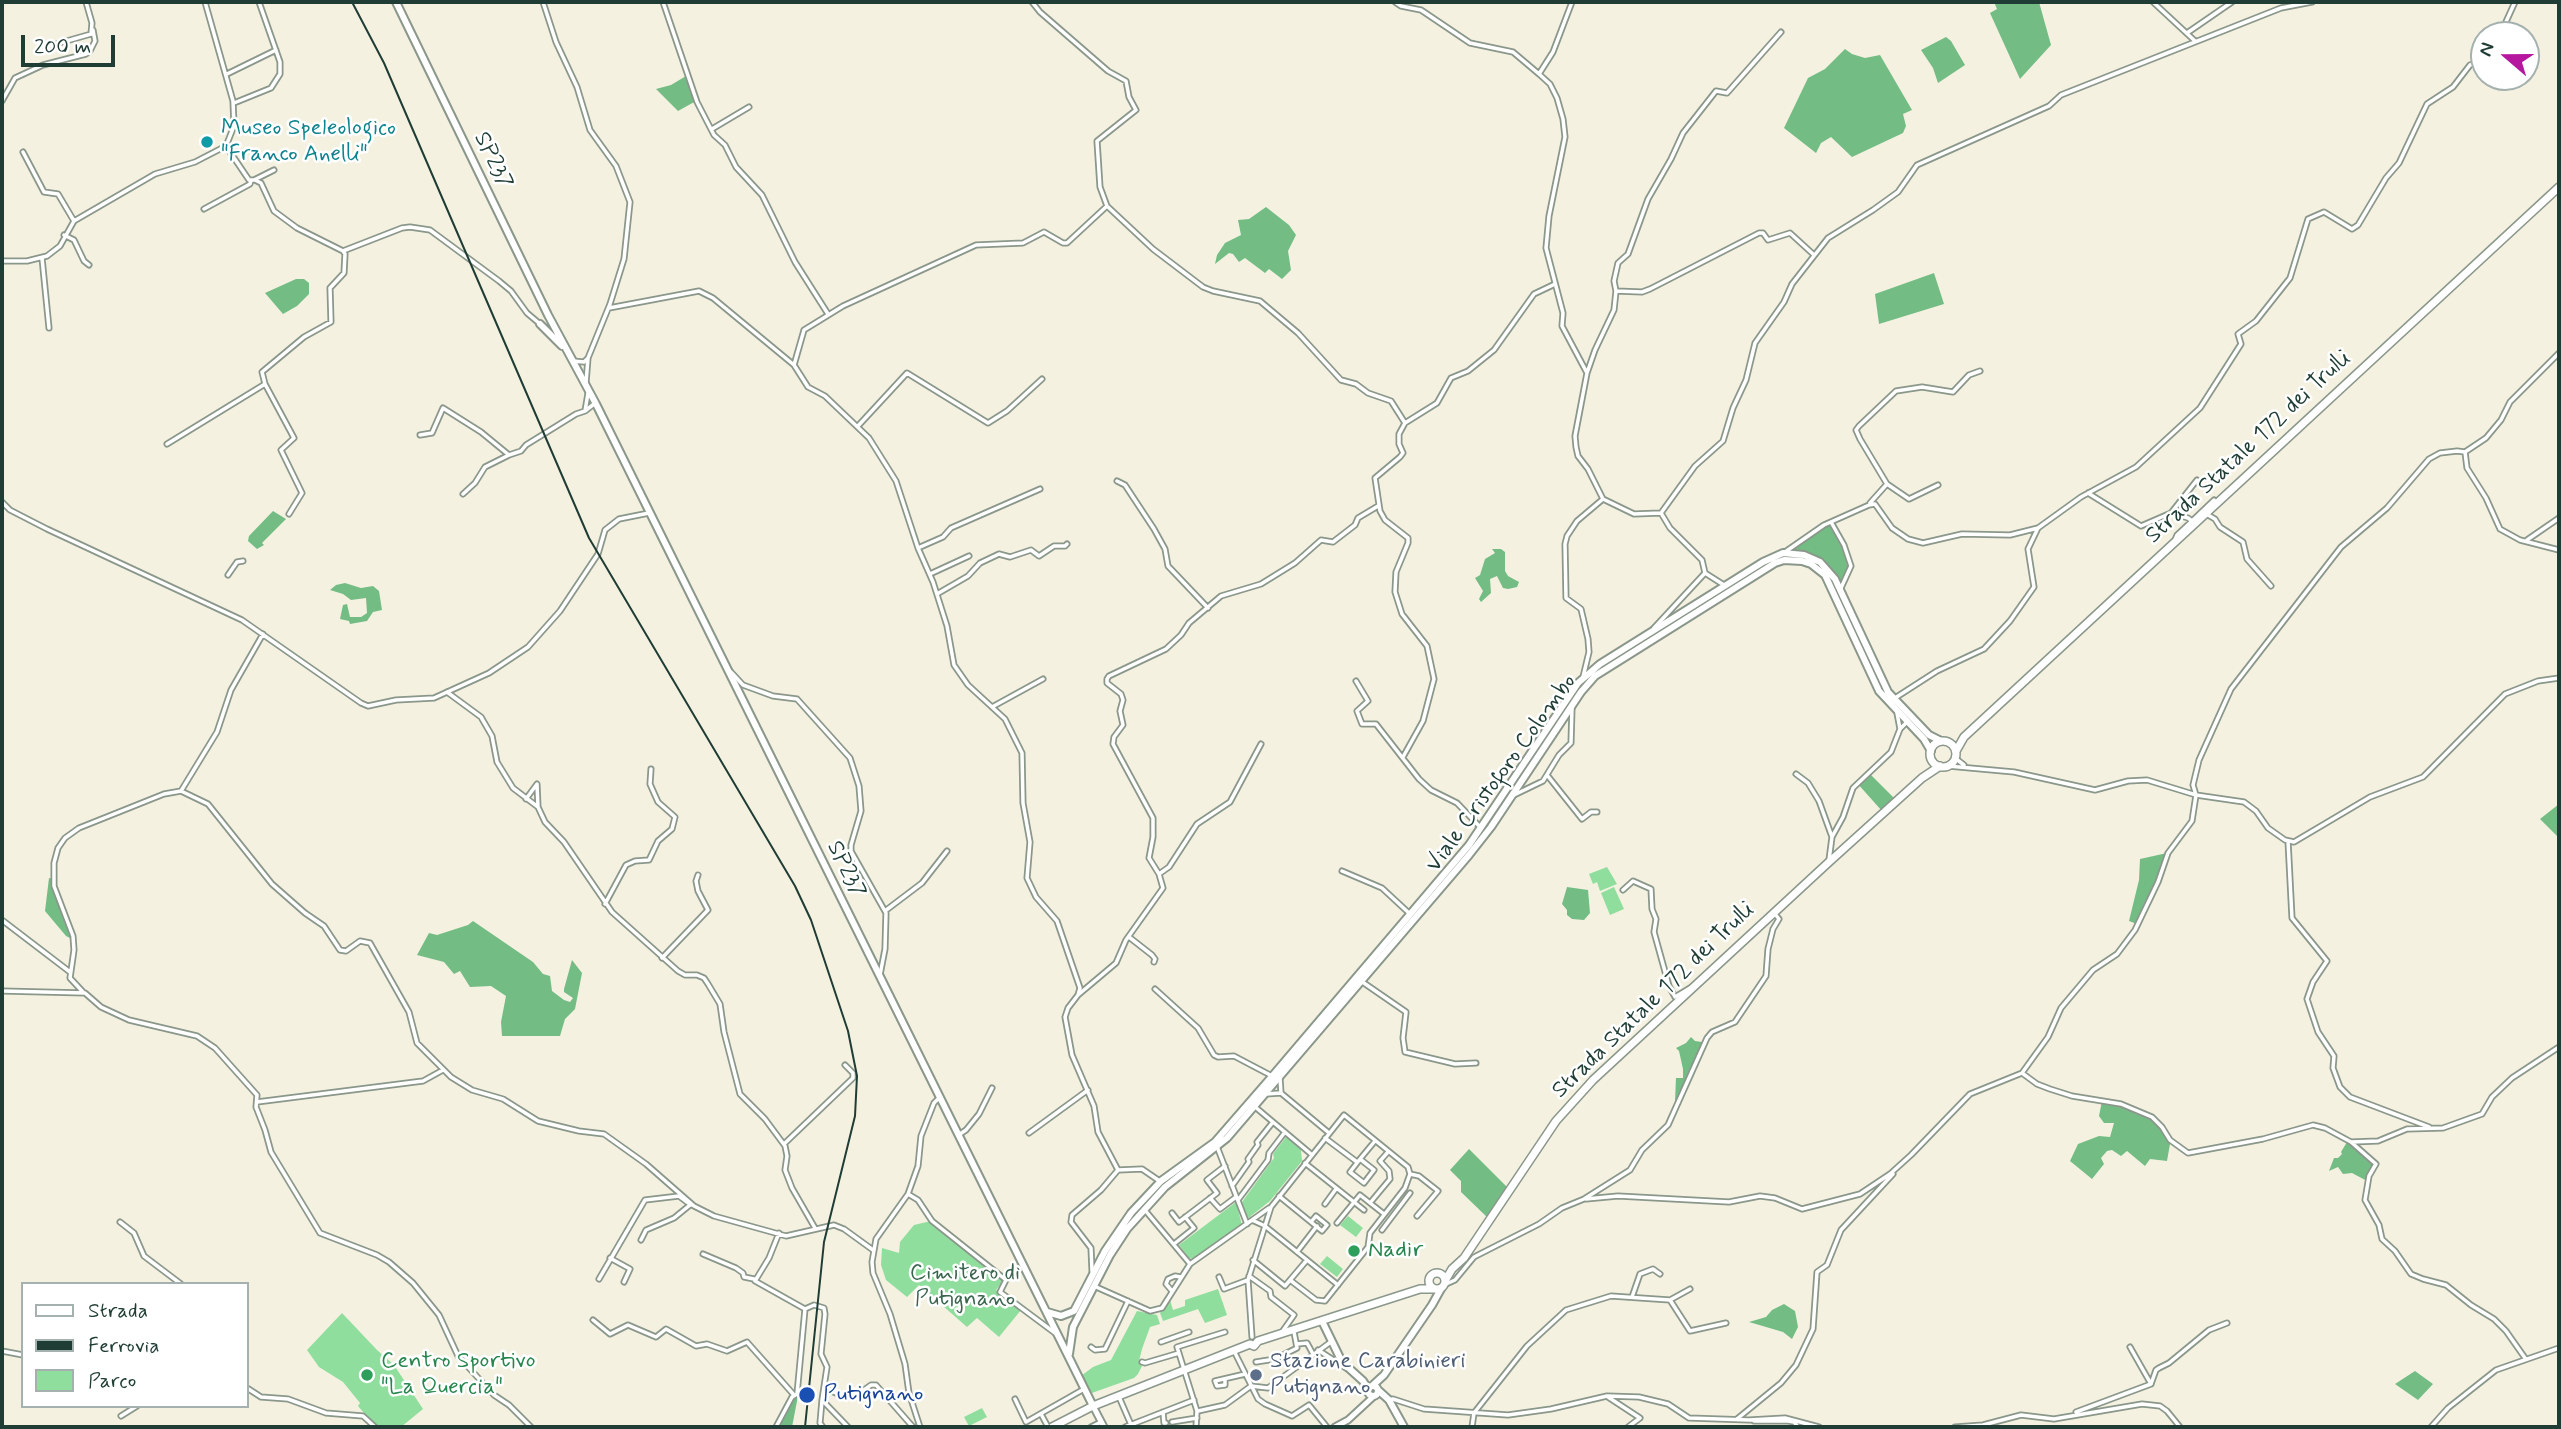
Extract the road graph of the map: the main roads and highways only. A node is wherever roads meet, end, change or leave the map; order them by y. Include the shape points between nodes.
1 (396, 2) edge
2 (2559, 187) edge
3 (552, 323) junction
4 (540, 324) junction
5 (558, 333) junction
6 (550, 335) junction
7 (566, 349) junction
8 (1586, 680) junction
9 (1964, 737) junction
10 (1944, 741) junction
11 (1931, 754) junction
12 (1956, 755) junction
13 (1944, 766) junction
14 (1922, 778) junction
15 (1484, 831) junction
16 (1341, 1000) junction
17 (1276, 1076) junction
18 (1252, 1105) junction
19 (1163, 1184) junction
20 (1117, 1237) junction
21 (1437, 1284) junction
22 (1046, 1311) junction
23 (1076, 1312) junction
24 (1061, 1316) junction
25 (1052, 1321) junction
26 (1322, 1321) junction
27 (1069, 1355) junction
28 (1373, 1391) junction
29 (1093, 1406) junction
30 (1050, 1427) edge
31 (1404, 1427) edge

1 - 3 main road, SP237 / SP237
2 - 9 main road, Strada Statale 172 dei Trulli
3 - 4 main road via 547,327
3 - 5 main road, SP237 / SP237
4 - 5 main road
4 - 6 main road
5 - 6 main road
5 - 7 main road, SP237
6 - 7 main road
7 - 22 main road, SP237 / SP237
8 - 10 main road, Viale Cristoforo Colombo via 1600,664 1763,562 1783,554 1804,555 1832,574 1877,673 1894,699 1929,735
8 - 11 main road, Viale Cristoforo Colombo via 1774,563 1795,560 1818,569 1830,583 1879,691 1924,740
8 - 15 main road, Viale Cristoforo Colombo
8 - 15 main road, Viale Cristoforo Colombo
9 - 10 main road, Strada Statale 172 dei Trulli
9 - 12 main road, Strada Statale 172 dei Trulli
10 - 11 main road via 1934,744
10 - 12 main road
11 - 13 main road via 1934,763
11 - 14 main road, Strada Statale 172 dei Trulli
12 - 13 main road
13 - 14 main road, Strada Statale 172 dei Trulli
14 - 21 main road, Strada Statale 172 dei Trulli via 1593,1080 1556,1121 1464,1258
15 - 16 main road, Viale Cristoforo Colombo
15 - 16 main road, Viale Cristoforo Colombo
16 - 17 main road, Viale Cristoforo Colombo
17 - 18 main road, Viale Cristoforo Colombo
17 - 18 main road, Viale Cristoforo Colombo
18 - 19 main road, Viale Cristoforo Colombo via 1216,1144
19 - 20 main road, Viale Cristoforo Colombo
19 - 20 main road, Viale Cristoforo Colombo via 1139,1203
20 - 23 main road, Viale Cristoforo Colombo
20 - 23 main road, Viale Cristoforo Colombo via 1091,1276
21 - 26 main road
21 - 28 main road via 1431,1307
22 - 24 main road
22 - 25 main road, SP237 / SP237
23 - 24 main road
23 - 27 main road, Viale Cristoforo Colombo
24 - 25 main road
25 - 27 main road, SP237 / SP237
26 - 28 main road via 1347,1369
26 - 29 main road via 1253,1341
27 - 29 main road, SP237 / SP237
28 - 31 main road via 1388,1399
29 - 30 main road

